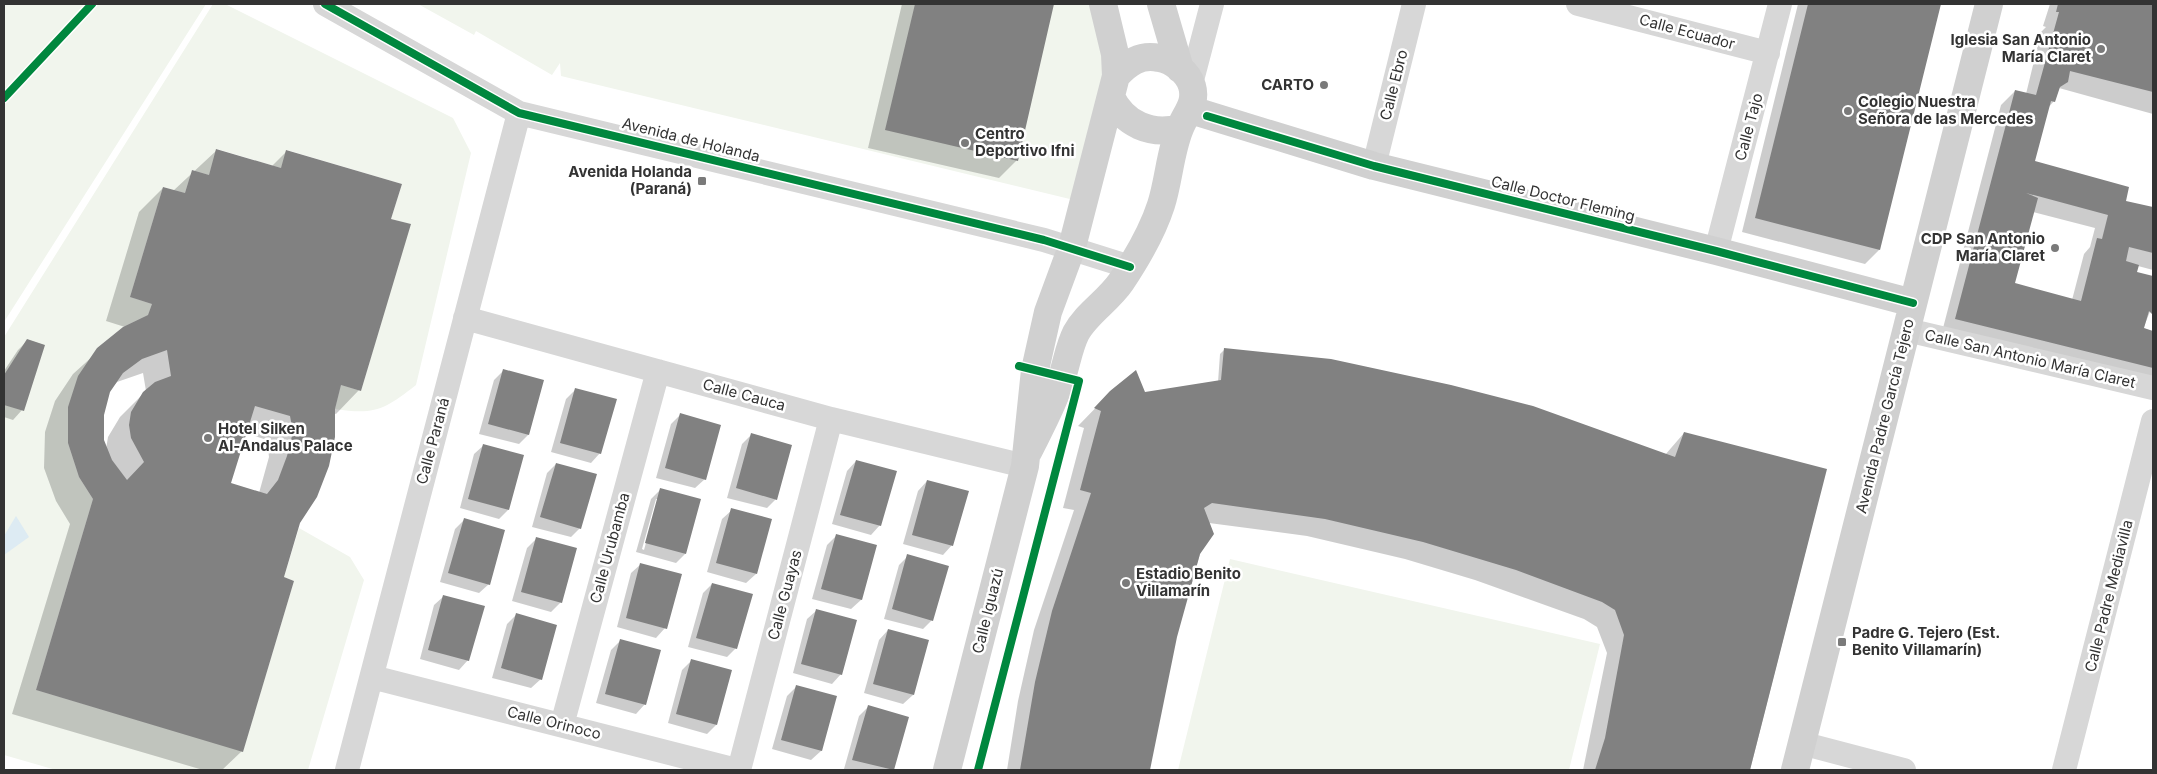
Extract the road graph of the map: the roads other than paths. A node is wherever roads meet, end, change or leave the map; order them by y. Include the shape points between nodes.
1 (325, 4) edge
2 (1103, 4) edge
3 (1161, 4) edge
4 (1212, 4) edge
5 (1414, 4) edge
6 (1578, 4) edge
7 (1780, 4) edge
8 (1989, 4) edge
9 (1768, 53) junction
10 (1113, 87) junction
11 (1186, 98) junction
12 (519, 113) junction
13 (1374, 166) junction
14 (1072, 247) junction
15 (1716, 251) junction
16 (1130, 267) junction
17 (1914, 302) junction
18 (465, 318) junction
19 (1907, 330) junction
20 (658, 371) junction
21 (2153, 388) edge
22 (831, 419) junction
23 (2153, 421) edge
24 (1026, 459) junction
25 (372, 677) junction
26 (562, 725) junction
27 (1801, 743) junction
28 (347, 770) edge
29 (738, 770) edge
30 (947, 770) edge
31 (1795, 770) edge
32 (1904, 770) edge
33 (2064, 770) edge

1 - 12 street, Avenida de Holanda
2 - 10 street, Calle Iguazú via 1116,54
3 - 11 street
4 - 11 street
5 - 13 street, Calle Ebro
6 - 9 street, Calle Ecuador
7 - 9 street, Calle Tajo
8 - 17 street, Avenida Padre García Tejero
9 - 15 street, Calle Tajo
10 - 11 street via 1132,61 1162,58
10 - 11 street via 1123,116 1135,124 1159,131
10 - 14 street, Calle Iguazú
11 - 13 street, Calle Doctor Fleming via 1207,116
11 - 16 street, Calle Iguazú via 1161,204 1146,242
12 - 14 street, Avenida de Holanda
12 - 18 street, Calle Paraná
13 - 15 street, Calle Doctor Fleming
14 - 16 street, Avenida de Holanda
14 - 24 street, Calle Iguazú via 1048,312 1035,370
15 - 17 street, Calle Doctor Fleming
16 - 24 street, Calle Iguazú via 1106,302 1077,331 1051,405
17 - 19 street, Avenida Padre García Tejero
18 - 20 street, Calle Cauca
18 - 25 street, Calle Paraná
19 - 21 street, Calle San Antonio María Claret
19 - 27 street, Avenida Padre García Tejero
20 - 22 street, Calle Cauca
20 - 26 street, Calle Urubamba
22 - 24 street, Calle Cauca
22 - 29 street, Calle Guayas
23 - 33 street, Calle Padre Mediavilla
24 - 30 street, Calle Iguazú
25 - 26 street, Calle Orinoco
25 - 28 street, Calle Paraná
26 - 29 street, Calle Orinoco
27 - 31 street, Avenida Padre García Tejero
27 - 32 street

